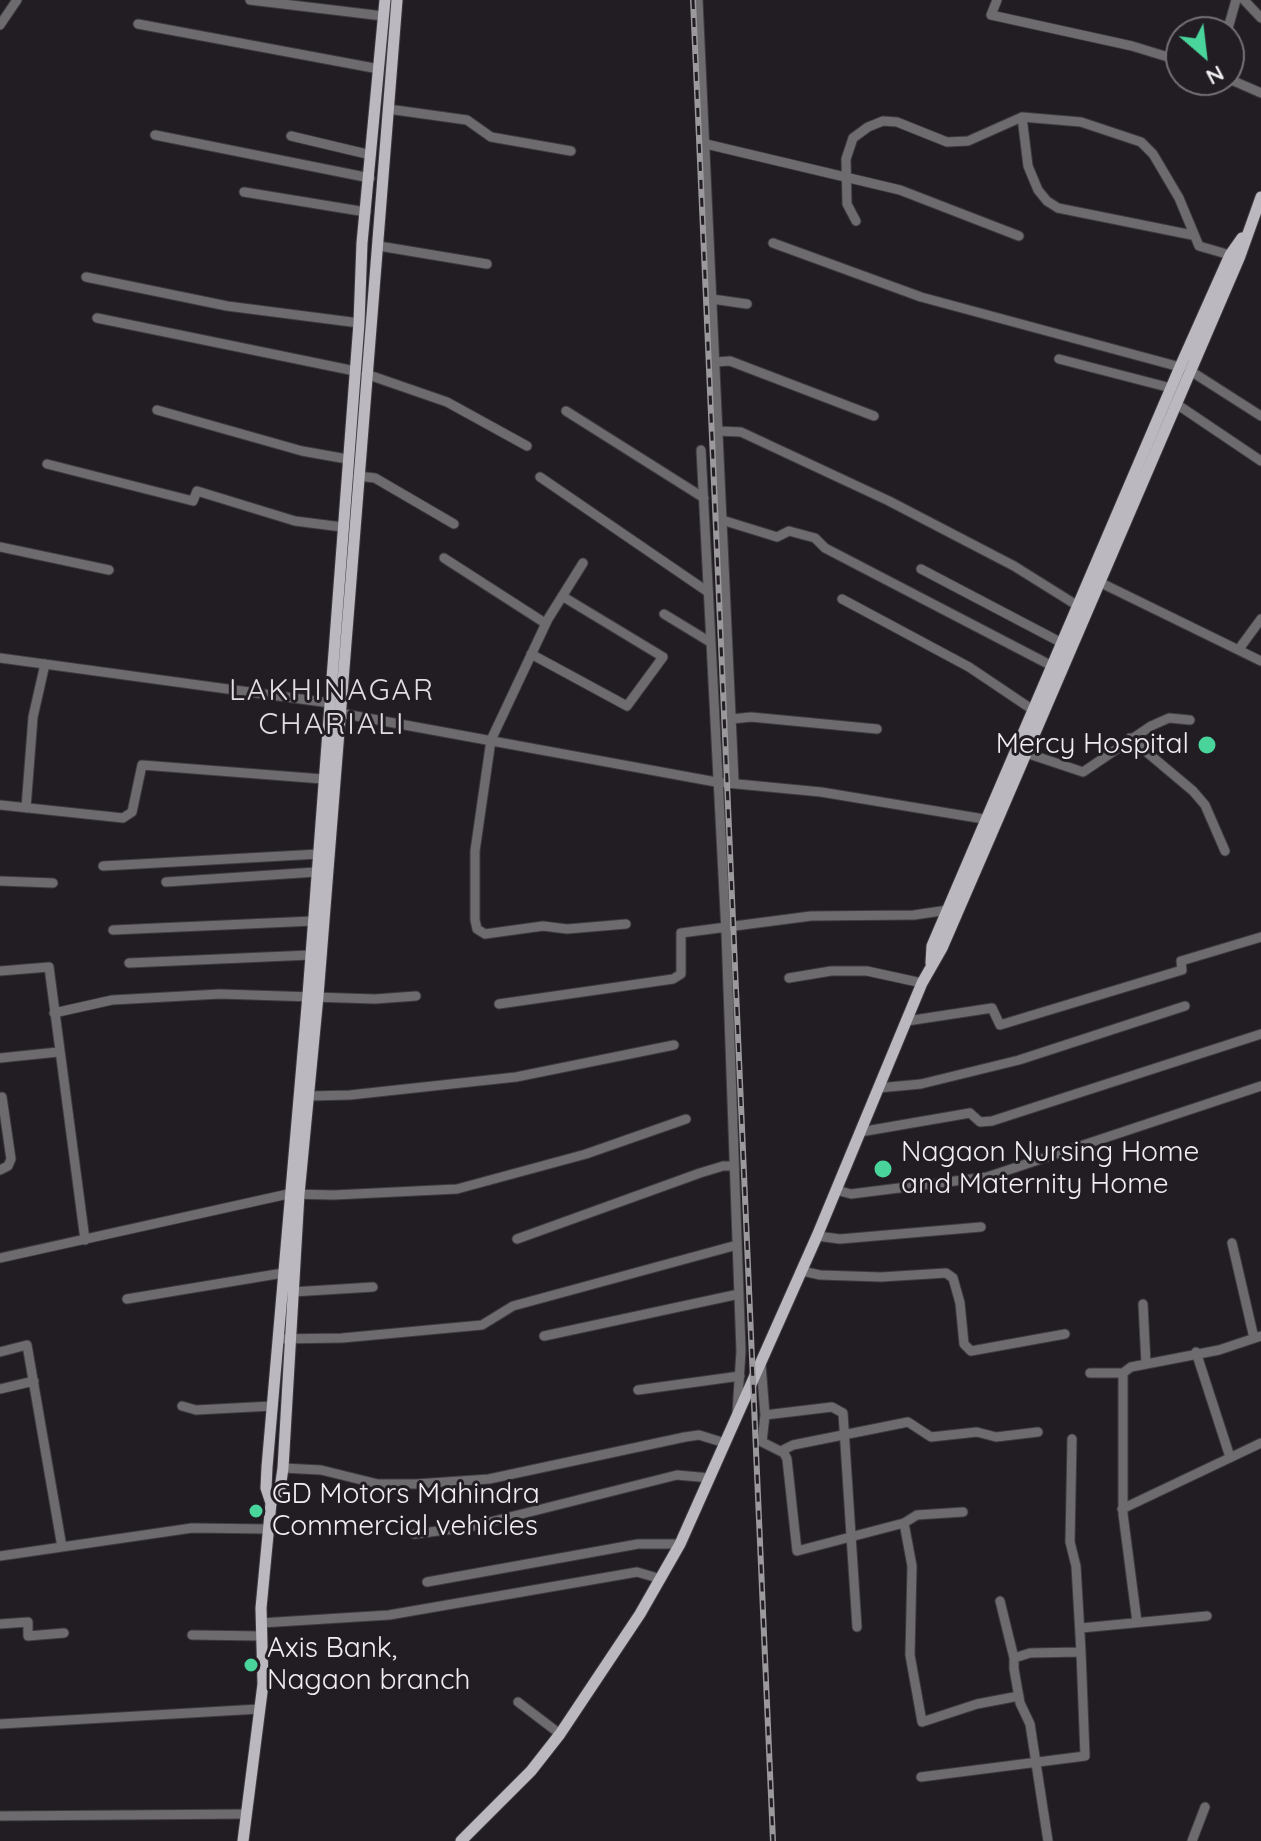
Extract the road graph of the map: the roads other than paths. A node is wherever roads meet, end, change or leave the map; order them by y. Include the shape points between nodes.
1 (17, 0) edge
2 (250, 0) edge
3 (385, 0) edge
4 (397, 0) edge
5 (698, 0) edge
6 (997, 0) edge
7 (1244, 0) edge
8 (383, 16) junction
9 (1261, 18) edge
10 (138, 24) dead end
11 (0, 25) edge
12 (1165, 56) edge
13 (379, 69) junction
14 (388, 109) junction
15 (1022, 117) junction
16 (155, 135) dead end
17 (291, 136) dead end
18 (706, 144) junction
19 (571, 151) dead end
20 (371, 155) junction
21 (370, 178) junction
22 (848, 178) junction
23 (244, 192) dead end
24 (1261, 197) edge
25 (366, 212) junction
26 (856, 221) dead end
27 (1245, 234) junction
28 (1192, 235) junction
29 (1019, 236) dead end
30 (773, 243) dead end
31 (379, 246) junction
32 (1230, 255) junction
33 (487, 264) dead end
34 (86, 277) dead end
35 (712, 299) junction
36 (747, 304) dead end
37 (97, 318) dead end
38 (359, 323) junction
39 (1059, 359) dead end
40 (715, 362) junction
41 (1184, 369) junction
42 (361, 372) junction
43 (1171, 388) junction
44 (1175, 403) junction
45 (157, 410) dead end
46 (566, 411) dead end
47 (874, 416) dead end
48 (1261, 416) edge
49 (718, 431) junction
50 (527, 446) dead end
51 (701, 450) dead end
52 (347, 459) junction
53 (1261, 461) edge
54 (47, 464) dead end
55 (358, 476) junction
56 (540, 477) dead end
57 (704, 498) junction
58 (722, 520) junction
59 (454, 524) dead end
60 (342, 527) junction
61 (0, 547) edge
62 (444, 558) dead end
63 (583, 563) dead end
64 (921, 569) dead end
65 (109, 570) dead end
66 (1094, 580) junction
67 (708, 592) junction
68 (562, 596) junction
69 (842, 599) dead end
70 (1078, 606) junction
71 (664, 614) dead end
72 (1261, 619) edge
73 (545, 623) junction
74 (710, 642) junction
75 (1062, 643) junction
76 (1239, 649) junction
77 (531, 654) junction
78 (0, 658) edge
79 (1261, 661) edge
80 (45, 664) junction
81 (1052, 666) junction
82 (333, 709) junction
83 (1033, 710) junction
84 (732, 719) junction
85 (1190, 720) dead end
86 (877, 729) dead end
87 (1130, 738) junction
88 (491, 740) junction
89 (1021, 751) junction
90 (323, 779) junction
91 (734, 781) junction
92 (716, 782) junction
93 (0, 805) edge
94 (26, 808) junction
95 (992, 820) junction
96 (1225, 851) dead end
97 (319, 854) junction
98 (103, 866) dead end
99 (316, 872) junction
100 (0, 881) edge
101 (166, 882) dead end
102 (53, 883) dead end
103 (948, 910) junction
104 (313, 921) junction
105 (626, 924) dead end
106 (726, 929) junction
107 (113, 930) dead end
108 (1261, 937) edge
109 (310, 955) junction
110 (129, 963) dead end
111 (930, 965) junction
112 (0, 971) edge
113 (789, 978) dead end
114 (922, 983) junction
115 (313, 995) junction
116 (416, 996) dead end
117 (499, 1004) dead end
118 (1185, 1006) dead end
119 (54, 1013) junction
120 (907, 1021) junction
121 (1261, 1034) edge
122 (674, 1045) dead end
123 (58, 1052) junction
124 (0, 1058) edge
125 (1261, 1086) edge
126 (878, 1088) junction
127 (310, 1096) junction
128 (2, 1097) dead end
129 (686, 1119) dead end
130 (860, 1132) junction
131 (734, 1166) junction
132 (0, 1170) edge
133 (836, 1190) junction
134 (294, 1194) junction
135 (981, 1227) dead end
136 (817, 1236) junction
137 (517, 1239) dead end
138 (85, 1240) junction
139 (1232, 1243) dead end
140 (737, 1245) junction
141 (0, 1258) edge
142 (802, 1271) junction
143 (283, 1273) junction
144 (373, 1287) dead end
145 (292, 1292) junction
146 (739, 1294) junction
147 (127, 1299) dead end
148 (1143, 1304) dead end
149 (1065, 1334) dead end
150 (544, 1336) dead end
151 (1258, 1337) edge
152 (278, 1339) junction
153 (292, 1340) junction
154 (0, 1352) edge
155 (1196, 1352) junction
156 (761, 1364) junction
157 (1146, 1364) junction
158 (1090, 1373) dead end
159 (1123, 1373) junction
160 (740, 1376) junction
161 (34, 1381) junction
162 (0, 1389) edge
163 (638, 1390) dead end
164 (182, 1406) dead end
165 (272, 1406) junction
166 (765, 1415) junction
167 (737, 1416) junction
168 (1038, 1432) dead end
169 (846, 1435) junction
170 (1072, 1439) dead end
171 (725, 1443) junction
172 (1261, 1443) edge
173 (781, 1451) junction
174 (1230, 1457) junction
175 (283, 1468) junction
176 (710, 1478) junction
177 (271, 1503) junction
178 (1122, 1509) junction
179 (963, 1512) dead end
180 (904, 1523) junction
181 (269, 1529) junction
182 (414, 1534) dead end
183 (852, 1537) junction
184 (680, 1544) junction
185 (62, 1547) junction
186 (1, 1553) edge
187 (661, 1579) junction
188 (427, 1582) dead end
189 (1000, 1601) dead end
190 (1207, 1616) dead end
191 (1137, 1622) junction
192 (261, 1623) junction
193 (0, 1624) edge
194 (857, 1627) dead end
195 (1081, 1628) junction
196 (64, 1633) dead end
197 (192, 1635) dead end
198 (262, 1636) junction
199 (1081, 1652) junction
200 (1014, 1658) junction
201 (1019, 1696) junction
202 (518, 1702) dead end
203 (259, 1709) junction
204 (0, 1724) edge
205 (560, 1734) junction
206 (1036, 1764) junction
207 (921, 1777) dead end
208 (1205, 1807) dead end
209 (246, 1814) junction
210 (0, 1816) edge
211 (243, 1841) edge
212 (461, 1841) edge
213 (1048, 1841) edge
214 (1192, 1841) edge

1 - 11 street
2 - 8 street
3 - 8 main road
4 - 14 main road
5 - 18 street
6 - 12 street via 991,15
7 - 9 street
8 - 13 main road
10 - 13 street
13 - 20 main road
14 - 19 street via 467,120 484,135
14 - 31 main road
15 - 22 street via 968,141 947,142 883,121 853,138 846,159
15 - 28 street via 1081,122 1141,142 1179,198
15 - 28 street via 1028,166 1047,201 1071,211
16 - 21 street
17 - 20 street
18 - 22 street
18 - 35 street
20 - 21 main road
21 - 25 main road
22 - 26 street via 847,204
22 - 29 street via 900,190
23 - 25 street
24 - 27 main road
25 - 38 main road
27 - 32 main road
27 - 41 main road via 1240,256
28 - 32 street via 1199,246
30 - 41 street via 921,297
31 - 33 street
31 - 42 main road
32 - 41 main road
34 - 38 street via 227,306
35 - 36 street
35 - 40 street
37 - 42 street
38 - 42 main road
39 - 43 street
40 - 47 street via 730,361
40 - 49 street
41 - 43 main road
41 - 44 main road
41 - 48 street
42 - 50 street via 447,402
42 - 52 main road
42 - 55 main road
43 - 66 main road
44 - 53 street
44 - 66 main road
45 - 52 street
46 - 57 street
49 - 58 street
49 - 70 street via 741,432 889,501
51 - 57 street
52 - 60 main road
54 - 60 street via 193,501 197,491 295,521
55 - 59 street via 375,478
55 - 82 main road
56 - 67 street
57 - 67 street
58 - 81 street via 777,537 789,531 815,538 825,548
58 - 84 street
60 - 82 main road
61 - 65 street
62 - 73 street
63 - 68 street
64 - 75 street
66 - 70 main road
66 - 76 street
66 - 89 main road
67 - 74 street
68 - 73 street
68 - 77 street via 663,657 627,706
69 - 83 street via 969,667
70 - 75 main road
71 - 74 street
72 - 76 street
73 - 77 street
74 - 92 street
75 - 81 main road
76 - 79 street
77 - 88 street
78 - 80 street
80 - 82 street
80 - 94 street via 33,717
81 - 83 main road
82 - 88 street
82 - 90 main road
82 - 115 main road
83 - 89 main road
84 - 86 street
84 - 91 street
85 - 87 street via 1169,718
87 - 89 street via 1083,772
87 - 96 street via 1205,805
88 - 92 street
88 - 105 street via 475,851 477,929 485,934
89 - 95 main road
90 - 94 street via 142,765 132,812 123,818
90 - 97 main road
91 - 92 street
91 - 95 street
92 - 106 street
93 - 94 street
95 - 103 main road
95 - 111 main road via 942,948
97 - 98 street
97 - 99 main road
99 - 101 street
99 - 104 main road
100 - 102 street
103 - 106 street via 811,916
103 - 111 main road via 932,946
104 - 107 street
104 - 109 main road
106 - 117 street via 681,933 681,974 673,979
106 - 131 street
108 - 120 street via 1181,961 1182,970 1000,1025 992,1008
109 - 110 street
109 - 115 main road
111 - 114 main road
112 - 119 street via 49,967
113 - 114 street via 867,971
114 - 120 main road
115 - 116 street
115 - 119 street via 125,999
115 - 127 main road
115 - 134 main road
118 - 126 street via 1019,1060 921,1084
119 - 123 street
120 - 126 main road
121 - 130 street via 992,1121 980,1122 970,1113
122 - 127 street via 516,1077
123 - 124 street
123 - 138 street
125 - 133 street via 987,1177 851,1194
126 - 130 main road
127 - 134 main road
128 - 132 street via 11,1159
129 - 134 street via 586,1154 457,1189
130 - 133 main road
131 - 137 street via 700,1173
131 - 140 street
133 - 136 main road
134 - 138 street
134 - 143 main road
134 - 145 main road
135 - 136 street via 840,1239
136 - 142 main road
138 - 141 street
139 - 151 street
140 - 146 street
140 - 153 street via 513,1306 482,1325
142 - 149 street via 881,1277 946,1273 953,1278 964,1344 971,1351
142 - 156 main road
143 - 147 street
143 - 152 main road
144 - 145 street
145 - 153 main road
146 - 150 street
146 - 160 street
148 - 157 street
151 - 155 street
152 - 153 street
152 - 165 main road
153 - 175 main road
154 - 161 street via 27,1345
155 - 157 street
155 - 174 street
156 - 166 street
156 - 167 main road
157 - 159 street
158 - 159 street
159 - 178 street
160 - 163 street
160 - 167 street
161 - 162 street
161 - 185 street
164 - 165 street
165 - 177 main road via 266,1488
166 - 169 street via 832,1407 843,1413
166 - 173 street via 762,1442
167 - 171 main road
168 - 169 street via 931,1437 908,1422
169 - 173 street
169 - 183 street
170 - 195 street via 1070,1542
171 - 175 street via 699,1435 489,1479 416,1484 378,1484 321,1470
171 - 176 main road
172 - 174 street
173 - 183 street via 787,1459 797,1551
174 - 178 street
175 - 177 main road
176 - 182 street via 677,1475 470,1527
176 - 184 main road
177 - 181 main road
178 - 191 street
179 - 180 street via 917,1515
180 - 183 street
180 - 201 street via 912,1566 910,1655 922,1722
181 - 185 street via 192,1528
181 - 192 main road
183 - 194 street
184 - 187 main road
184 - 188 street via 638,1544
185 - 186 street
187 - 192 street via 637,1572 401,1613
187 - 205 main road
189 - 200 street
190 - 191 street
191 - 195 street
192 - 198 main road
193 - 196 street via 28,1622 28,1636
195 - 199 street
197 - 198 street
198 - 203 main road
199 - 200 street
199 - 206 street via 1085,1756
200 - 201 street
201 - 206 street
202 - 205 street
203 - 204 street
203 - 209 main road
205 - 212 main road
206 - 207 street
206 - 213 street
208 - 214 street
209 - 210 street
209 - 211 main road

